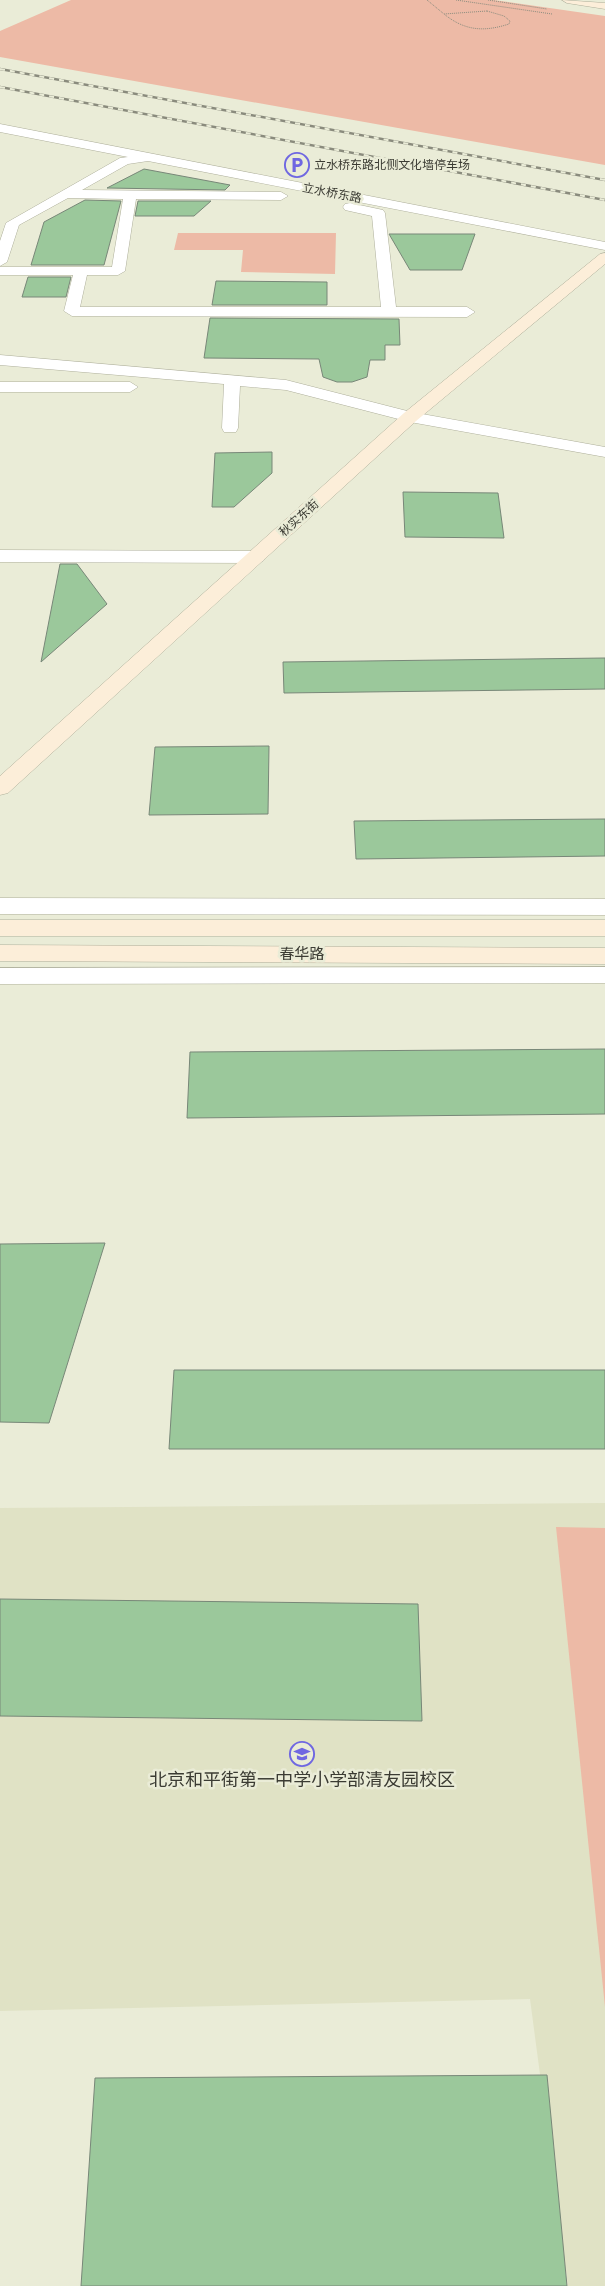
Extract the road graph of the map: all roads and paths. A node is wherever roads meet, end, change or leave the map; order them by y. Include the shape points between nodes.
1 (427, 0) edge
2 (456, 0) edge
3 (567, 0) edge
4 (605, 6) edge
5 (502, 7) junction
6 (494, 13) junction
7 (443, 14) junction
8 (558, 15) dead end
9 (0, 128) edge
10 (146, 157) junction
11 (65, 194) junction
12 (130, 195) junction
13 (4, 237) edge
14 (605, 246) edge
15 (605, 257) edge
16 (0, 262) edge
17 (0, 271) edge
18 (81, 271) junction
19 (388, 312) junction
20 (466, 312) dead end
21 (0, 360) edge
22 (232, 384) junction
23 (0, 387) edge
24 (410, 417) junction
25 (230, 428) dead end
26 (605, 452) edge
27 (0, 556) edge
28 (256, 557) junction
29 (0, 788) edge
30 (0, 906) edge
31 (605, 907) edge
32 (0, 928) edge
33 (605, 928) edge
34 (0, 953) edge
35 (605, 956) edge
36 (605, 975) edge
37 (0, 976) edge

1 - 7 path
2 - 5 path
3 - 4 street
5 - 6 path
5 - 8 path
6 - 7 path
6 - 7 path via 506,16 509,24 470,29 457,26
9 - 10 street, 立水桥东路
10 - 11 street via 125,161
10 - 14 street, 立水桥东路
11 - 12 street
11 - 13 street via 13,223
12 - 18 street via 118,271
12 - 19 street via 293,196 378,213
13 - 16 street
15 - 24 street, 秋实东街
17 - 18 street
18 - 19 street via 72,311
19 - 20 street
21 - 22 street
22 - 23 street
22 - 24 street via 286,385
22 - 25 street
24 - 26 street
24 - 28 street, 秋实东街
27 - 28 street
28 - 29 street, 秋实东街
30 - 31 street
32 - 33 street, 春华路
34 - 35 street, 春华路
36 - 37 street

